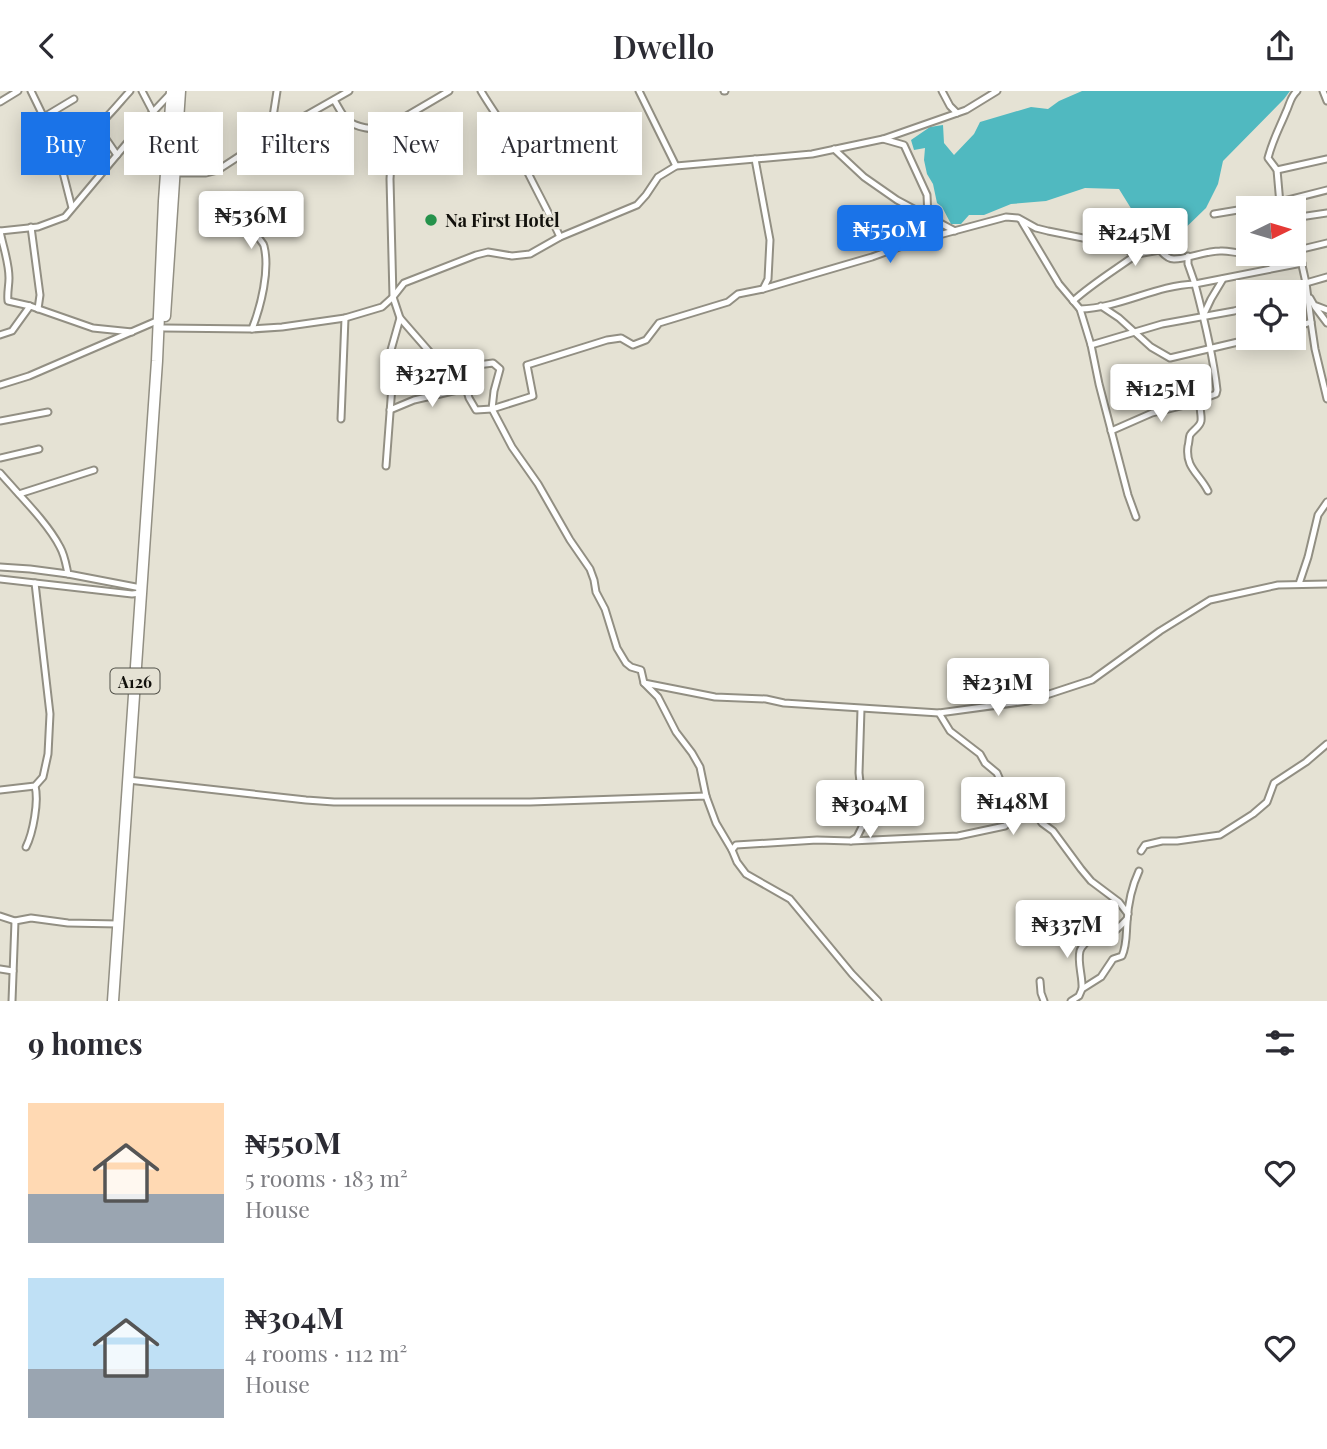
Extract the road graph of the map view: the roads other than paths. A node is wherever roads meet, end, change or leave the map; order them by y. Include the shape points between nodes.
1 (18, 91) edge
2 (31, 91) edge
3 (130, 91) edge
4 (142, 91) edge
5 (175, 91) edge
6 (277, 91) edge
7 (349, 91) edge
8 (449, 91) edge
9 (481, 91) edge
10 (639, 91) edge
11 (942, 91) edge
12 (996, 91) edge
13 (1297, 91) edge
14 (1323, 91) edge
15 (74, 99) dead end
16 (334, 100) junction
17 (0, 101) edge
18 (1327, 101) edge
19 (42, 112) edge
20 (52, 112) edge
21 (110, 112) edge
22 (153, 112) joint
23 (175, 112) edge
24 (274, 112) edge
25 (313, 112) edge
26 (416, 112) edge
27 (957, 113) junction
28 (368, 128) edge
29 (883, 139) junction
30 (110, 145) edge
31 (124, 147) edge
32 (834, 149) junction
33 (117, 155) junction
34 (755, 159) junction
35 (1327, 159) edge
36 (676, 166) junction
37 (1277, 170) junction
38 (64, 175) edge
39 (174, 175) edge
40 (390, 175) edge
41 (1327, 190) edge
42 (1278, 196) edge
43 (262, 197) dead end
44 (1306, 197) edge
45 (72, 208) junction
46 (1236, 211) edge
47 (1327, 213) edge
48 (1214, 214) dead end
49 (928, 217) junction
50 (1306, 217) edge
51 (1022, 222) junction
52 (31, 227) junction
53 (955, 231) junction
54 (0, 232) edge
55 (1327, 236) edge
56 (560, 237) junction
57 (1325, 243) edge
58 (1306, 248) edge
59 (1236, 253) edge
60 (1136, 254) junction
61 (1188, 256) junction
62 (1283, 266) edge
63 (1277, 267) joint
64 (1327, 278) edge
65 (1223, 279) junction
66 (1195, 283) junction
67 (1306, 283) joint
68 (762, 289) junction
69 (1308, 295) junction
70 (393, 297) junction
71 (1073, 301) junction
72 (1314, 305) junction
73 (30, 306) junction
74 (1101, 306) junction
75 (38, 309) junction
76 (1080, 309) junction
77 (1236, 310) edge
78 (1327, 310) edge
79 (1203, 316) junction
80 (400, 318) junction
81 (345, 319) junction
82 (1311, 322) junction
83 (1327, 323) edge
84 (161, 324) junction
85 (1306, 324) edge
86 (252, 329) junction
87 (132, 332) junction
88 (1135, 332) junction
89 (0, 335) edge
90 (1236, 342) edge
91 (1091, 345) junction
92 (1209, 348) junction
93 (449, 363) junction
94 (0, 384) edge
95 (467, 388) junction
96 (1202, 399) junction
97 (1327, 399) edge
98 (492, 409) junction
99 (390, 410) junction
100 (48, 412) dead end
101 (341, 419) dead end
102 (0, 421) edge
103 (1111, 431) junction
104 (39, 449) dead end
105 (0, 458) edge
106 (386, 466) dead end
107 (94, 470) dead end
108 (0, 474) edge
109 (1208, 491) dead end
110 (19, 494) junction
111 (1327, 502) edge
112 (1136, 517) dead end
113 (0, 567) edge
114 (68, 574) junction
115 (0, 579) edge
116 (34, 583) junction
117 (1299, 584) junction
118 (1327, 584) edge
119 (141, 590) junction
120 (644, 683) junction
121 (861, 709) junction
122 (939, 713) junction
123 (1327, 744) edge
124 (128, 780) junction
125 (1002, 783) junction
126 (35, 786) junction
127 (0, 790) edge
128 (706, 796) junction
129 (851, 841) junction
130 (26, 847) dead end
131 (732, 850) junction
132 (1141, 851) dead end
133 (1139, 871) dead end
134 (0, 916) edge
135 (1127, 917) junction
136 (15, 921) junction
137 (118, 924) junction
138 (1067, 934) dead end
139 (1087, 941) junction
140 (0, 969) edge
141 (13, 971) junction
142 (1040, 981) dead end
143 (1082, 989) junction
144 (12, 1001) edge
145 (113, 1001) edge
146 (878, 1001) edge
147 (1044, 1001) edge
148 (1071, 1001) edge

1 - 17 street
2 - 19 street
3 - 21 street
4 - 22 street
5 - 22 street
5 - 23 highway, A126
5 - 84 highway, A126 via 165,191
6 - 24 street
7 - 16 street
8 - 26 street
9 - 56 street via 518,151
10 - 36 street
11 - 27 street
12 - 27 street
13 - 37 street via 1273,138 1268,158
14 - 18 street
15 - 20 street
16 - 25 street
16 - 28 street via 345,119
27 - 29 street
29 - 32 street
29 - 49 street via 904,145 927,195
30 - 33 street
31 - 33 street
32 - 34 street
32 - 49 street via 864,177
33 - 45 street
34 - 36 street
34 - 68 street via 770,240 768,279
35 - 37 street
36 - 56 street via 659,177 637,205
37 - 42 street
38 - 45 street
39 - 84 highway, A126
40 - 70 street
41 - 44 street
43 - 86 street via 258,237 264,246 265,271
45 - 52 street via 58,221
46 - 48 street
47 - 50 street
49 - 53 street
51 - 53 street via 1006,217
51 - 60 street via 1100,239
51 - 71 street
52 - 54 street
52 - 75 street
53 - 68 street
54 - 73 street via 8,267 8,302
55 - 57 street
56 - 70 street via 530,254 475,255 404,283
57 - 58 street
59 - 61 street via 1223,250
60 - 61 street via 1160,250 1170,258
60 - 71 street
61 - 66 street
62 - 63 street
63 - 65 street
64 - 67 street
65 - 66 street
65 - 79 street
66 - 74 street
66 - 79 street
67 - 69 street
68 - 98 street via 659,323 643,343 607,340 527,365 533,396
69 - 72 street
69 - 82 street
70 - 80 street
70 - 81 street via 382,307
71 - 76 street
72 - 78 street
72 - 83 street
73 - 75 street
73 - 89 street via 12,331
74 - 76 street
74 - 88 street
75 - 87 street via 93,328
76 - 91 street
77 - 79 street
79 - 88 street
79 - 92 street
80 - 93 street via 434,357
80 - 99 street via 391,350
81 - 86 street
81 - 101 street
82 - 85 street
82 - 97 street
84 - 86 street
84 - 87 street
84 - 119 highway, A126
87 - 94 street
88 - 91 street
88 - 92 street via 1170,358
90 - 92 street
91 - 103 street
92 - 96 street via 1217,390
93 - 95 street via 453,376
93 - 98 street via 462,367 493,363 500,369
95 - 98 street via 476,410
95 - 99 street
96 - 103 street
96 - 109 street via 1201,422 1190,435 1187,455 1191,470
98 - 120 street via 590,569 617,648 626,663 641,670
99 - 106 street
100 - 102 street
103 - 112 street
104 - 105 street
107 - 110 street
108 - 110 street
110 - 114 street via 60,546
111 - 117 street via 1318,515
113 - 114 street
114 - 119 street
115 - 116 street
116 - 119 street via 132,594
116 - 126 street via 50,714 48,754 43,777
117 - 118 street
117 - 122 street via 1210,600 1092,680 1028,701
119 - 124 highway, A126
120 - 121 street via 715,697
120 - 128 street via 658,697 700,767
121 - 122 street
121 - 129 street via 862,827
122 - 125 street via 950,731 980,754
123 - 132 street via 1274,783 1267,802 1253,814 1220,835 1162,841 1145,845
124 - 128 street via 334,801 530,802
124 - 137 highway, A126
125 - 129 street via 1013,818 1005,826 950,837
125 - 135 street via 1031,807 1091,881 1119,902
126 - 127 street
126 - 130 street
128 - 131 street
129 - 131 street via 765,842 736,845
131 - 146 street via 746,874 790,899
133 - 135 street
134 - 136 street
135 - 139 street via 1108,937
135 - 143 street via 1122,956
136 - 137 street
136 - 141 street
137 - 145 highway, A126
138 - 139 street
139 - 143 street via 1080,951
140 - 141 street
141 - 144 street
142 - 147 street
143 - 148 street

